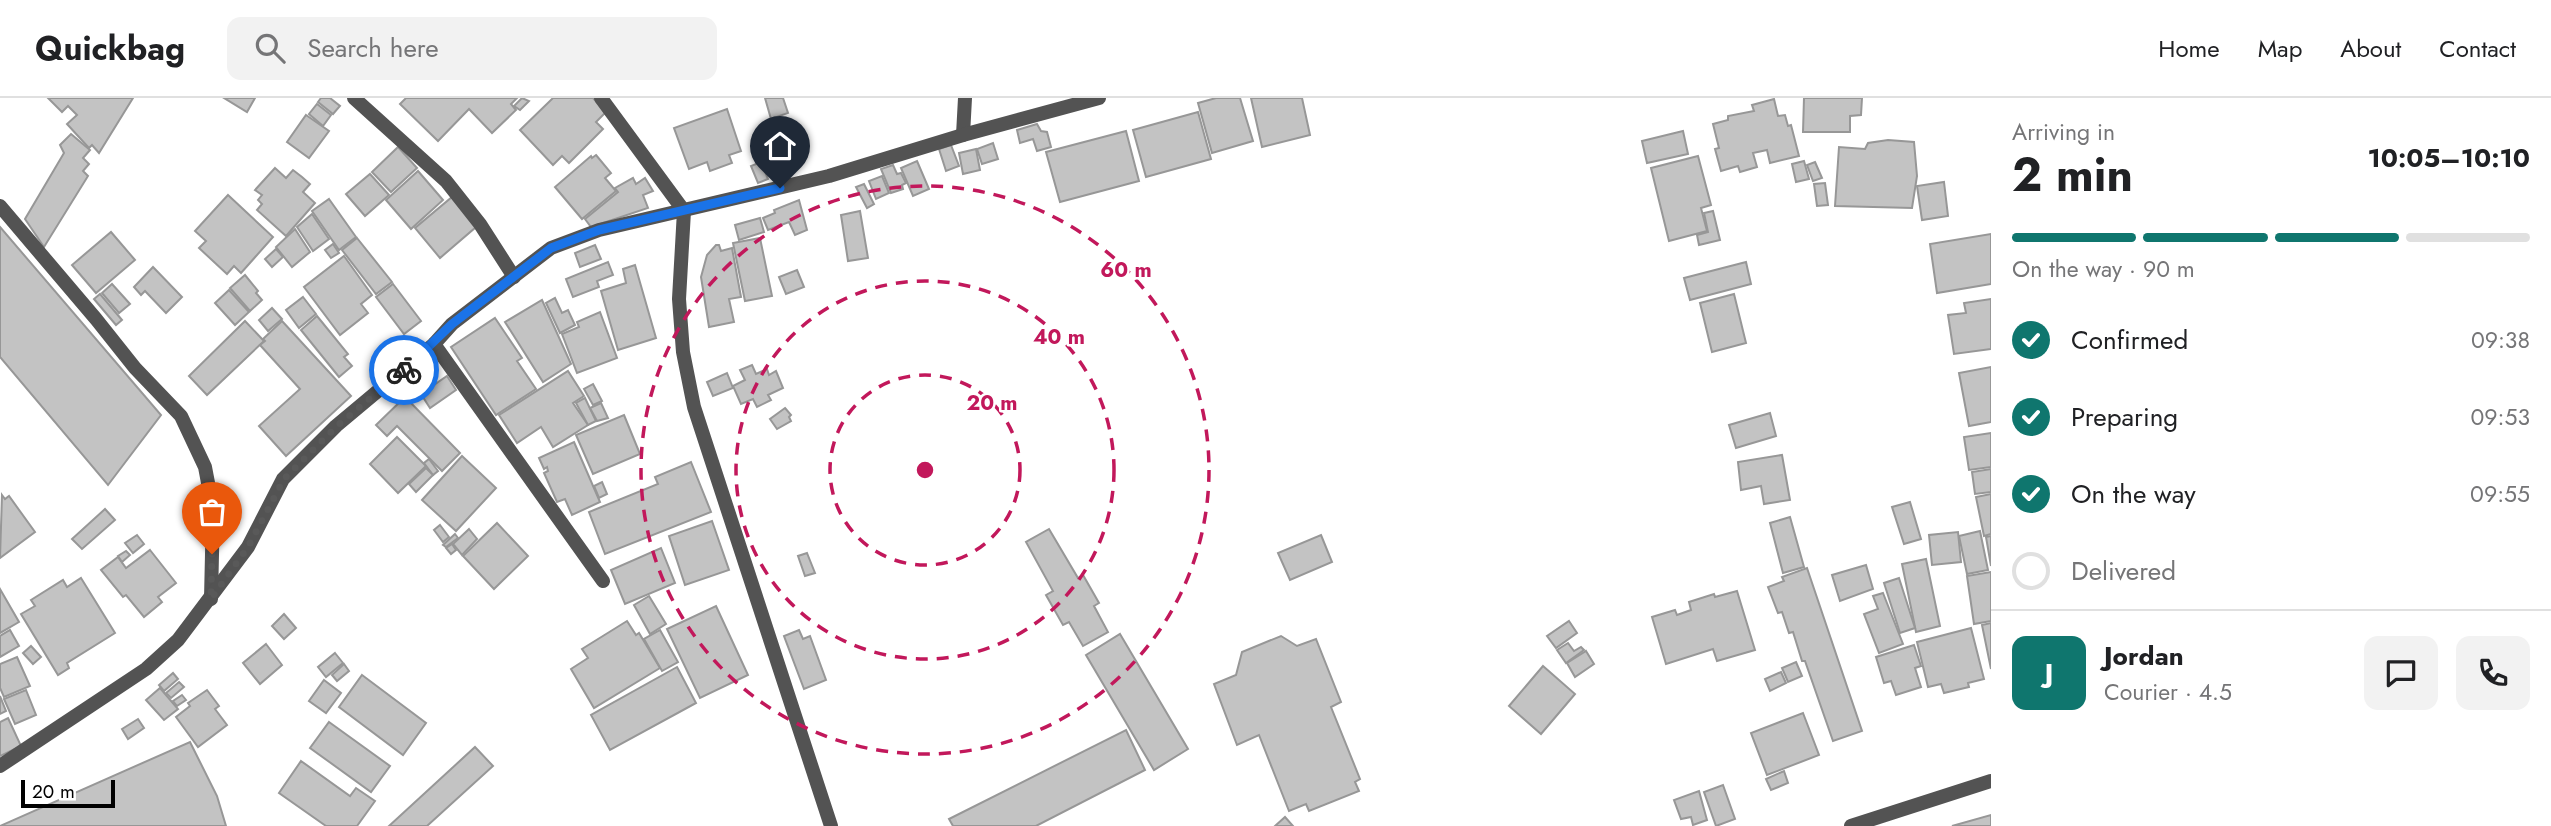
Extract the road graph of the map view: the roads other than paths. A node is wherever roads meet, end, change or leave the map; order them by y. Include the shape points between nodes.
1 (354, 98) edge
2 (601, 98) edge
3 (965, 98) edge
4 (1098, 98) edge
5 (963, 135) junction
6 (0, 206) edge
7 (684, 211) junction
8 (514, 277) junction
9 (434, 344) junction
10 (603, 581) dead end
11 (211, 599) junction
12 (0, 766) edge
13 (1991, 781) edge
14 (831, 826) edge
15 (1851, 826) edge

1 - 8 street via 446,181
2 - 7 street
3 - 5 street
4 - 5 street
5 - 7 street via 829,176
6 - 11 street via 135,368 181,416 205,467 214,509
7 - 8 street via 599,230 551,248
7 - 14 street via 679,299 694,407
8 - 9 street via 452,324
9 - 10 street
9 - 11 street via 337,426 284,479 248,547
11 - 12 street via 178,640 146,669
13 - 15 street

